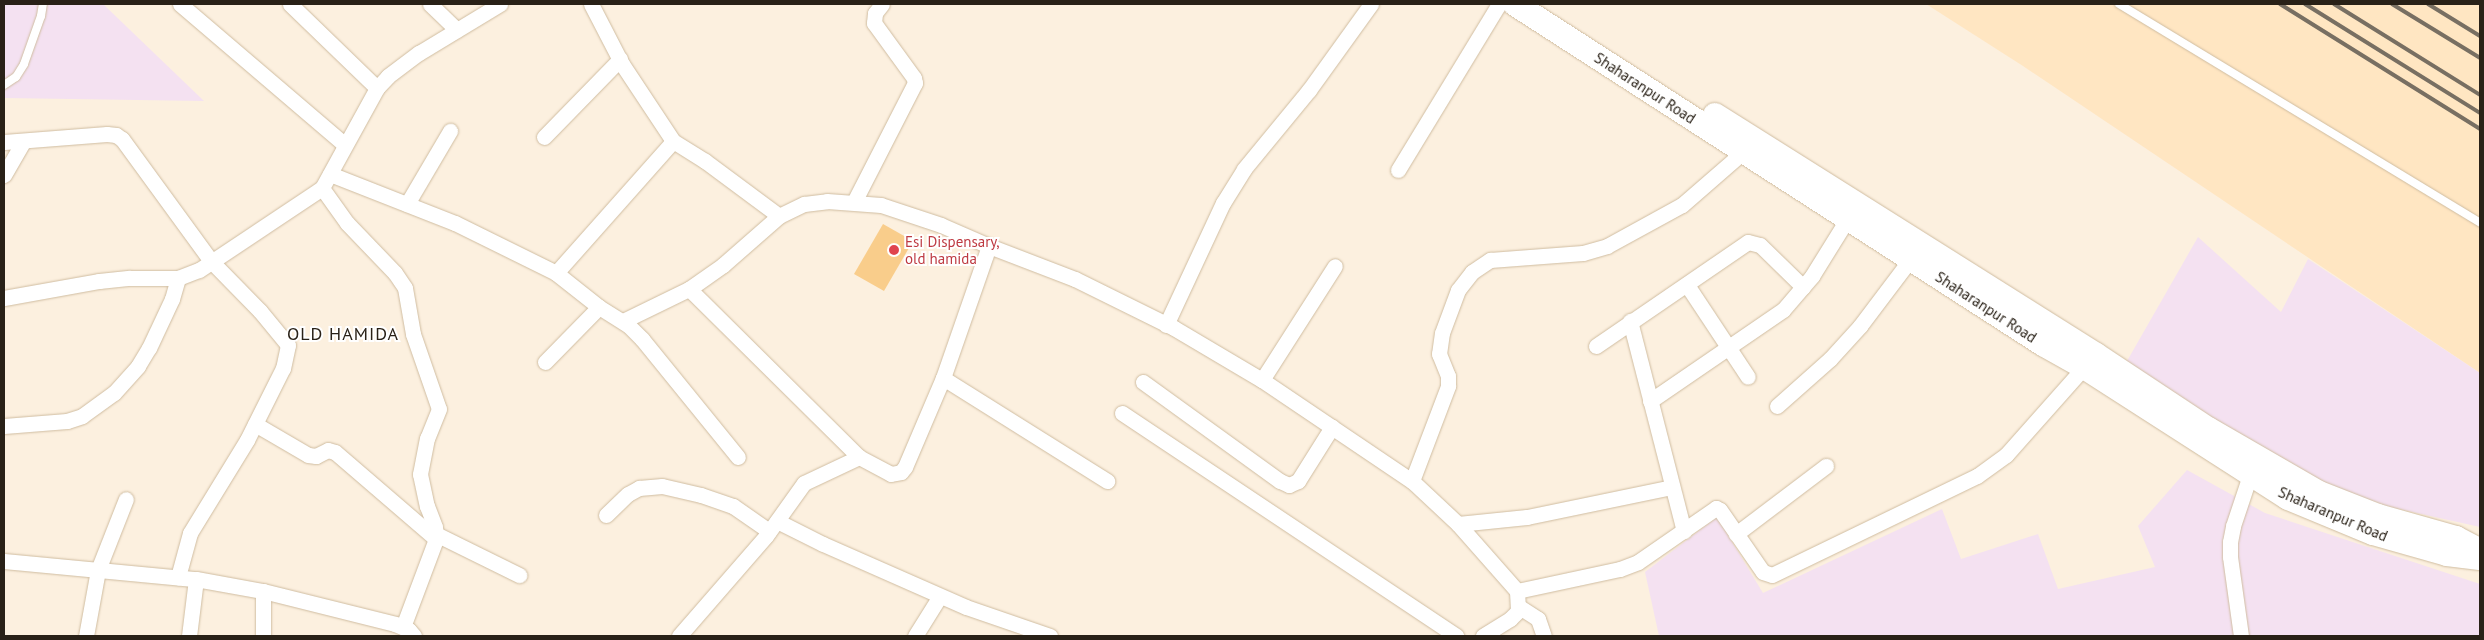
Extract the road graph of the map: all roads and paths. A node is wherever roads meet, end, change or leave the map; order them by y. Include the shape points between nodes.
1 (43, 4) edge
2 (180, 4) edge
3 (290, 4) edge
4 (430, 4) edge
5 (500, 4) edge
6 (882, 4) edge
7 (1371, 4) edge
8 (1499, 4) edge
9 (1515, 4) edge
10 (1538, 4) edge
11 (2118, 4) edge
12 (598, 8) edge
13 (457, 30) junction
14 (620, 60) junction
15 (4, 85) edge
16 (377, 88) junction
17 (450, 131) dead end
18 (544, 137) dead end
19 (24, 141) junction
20 (673, 141) junction
21 (4, 142) edge
22 (344, 144) junction
23 (1742, 152) junction
24 (1398, 170) dead end
25 (4, 174) edge
26 (330, 174) junction
27 (322, 188) junction
28 (854, 202) junction
29 (407, 204) junction
30 (779, 216) junction
31 (1848, 218) junction
32 (2480, 223) edge
33 (989, 246) junction
34 (1916, 252) junction
35 (211, 261) junction
36 (1335, 266) dead end
37 (556, 273) junction
38 (178, 278) junction
39 (1686, 285) junction
40 (1803, 287) junction
41 (689, 289) junction
42 (4, 298) edge
43 (599, 307) junction
44 (622, 321) junction
45 (1630, 321) junction
46 (1166, 325) junction
47 (1596, 346) dead end
48 (1728, 348) junction
49 (545, 362) dead end
50 (2084, 367) junction
51 (1748, 377) dead end
52 (943, 378) junction
53 (1262, 380) junction
54 (1143, 382) dead end
55 (1650, 401) junction
56 (1777, 406) dead end
57 (1122, 413) dead end
58 (255, 424) junction
59 (4, 426) edge
60 (1332, 427) junction
61 (738, 457) dead end
62 (859, 457) junction
63 (1826, 466) dead end
64 (2250, 475) junction
65 (1107, 481) dead end
66 (1412, 481) junction
67 (1672, 487) junction
68 (126, 499) dead end
69 (606, 515) dead end
70 (1458, 524) junction
71 (773, 526) junction
72 (1684, 531) junction
73 (1736, 534) junction
74 (436, 537) junction
75 (2480, 551) edge
76 (2480, 558) edge
77 (4, 561) edge
78 (98, 570) junction
79 (519, 575) dead end
80 (178, 577) junction
81 (196, 579) junction
82 (263, 591) junction
83 (940, 596) junction
84 (1518, 598) junction
85 (408, 632) edge
86 (86, 636) edge
87 (188, 636) edge
88 (263, 636) edge
89 (679, 636) edge
90 (915, 636) edge
91 (1050, 636) edge
92 (1456, 636) edge
93 (1483, 636) edge
94 (1544, 636) edge
95 (2241, 636) edge

1 - 15 lane via 24,64 16,77
2 - 22 street
3 - 16 street
4 - 13 street
5 - 13 street
6 - 28 street via 875,13 874,24 915,83
7 - 46 street via 1309,90 1244,169 1223,203
8 - 24 street
9 - 23 main road, Shaharanpur Road
10 - 34 main road, Shaharanpur Road
11 - 32 lane
12 - 14 street
13 - 16 street via 400,66
14 - 18 street
14 - 20 street
16 - 22 street
17 - 29 street
19 - 21 street
19 - 25 street
19 - 35 street via 116,135 127,143
20 - 30 street
20 - 37 street
22 - 26 street
23 - 31 main road, Shaharanpur Road
23 - 66 street via 1682,205 1607,246 1583,253 1490,260 1472,272 1458,290 1442,333 1439,354 1448,376 1448,386
26 - 27 street
26 - 29 street
27 - 35 street
27 - 74 street via 347,223 395,273 405,288 413,334 439,409 426,438 420,474
28 - 30 street via 804,204
28 - 33 street via 881,205 941,225
29 - 37 street via 455,222
30 - 41 street via 723,265
31 - 34 main road, Shaharanpur Road
31 - 40 street
33 - 46 street via 1075,278
33 - 52 street
34 - 50 main road, Shaharanpur Road via 2043,344
34 - 56 street via 1860,326 1830,359
34 - 75 main road, Shaharanpur Road via 2319,493 2378,516 2456,538
35 - 38 street via 199,270
35 - 58 street via 288,345 283,368
36 - 53 street
37 - 43 street
38 - 42 street via 99,281
38 - 59 street via 149,348 114,393 82,416 67,421
39 - 40 street via 1751,242 1760,245
39 - 45 street
39 - 48 street
40 - 48 street via 1783,310
41 - 44 street
41 - 62 street
43 - 44 street
43 - 49 street
44 - 61 street via 642,339
45 - 47 street
45 - 55 street
46 - 53 street
48 - 51 street
48 - 55 street
50 - 64 main road, Shaharanpur Road
50 - 73 street via 2006,455 1977,476 1772,575 1763,572
52 - 62 street via 901,472 887,472
52 - 65 street
53 - 60 street
54 - 60 street via 1290,485 1298,481
55 - 67 street
57 - 92 street
58 - 74 street via 308,455 316,456 328,450 335,452
58 - 80 street via 190,533
60 - 66 street
62 - 71 street via 804,483
63 - 73 street
64 - 76 main road, Shaharanpur Road via 2288,498 2374,533 2447,554
64 - 95 street via 2230,542
66 - 70 street
67 - 70 street via 1527,517
67 - 72 street
68 - 78 street
69 - 71 street via 639,488 662,486 733,506
70 - 84 street
71 - 83 street via 823,544
71 - 89 street
72 - 73 street via 1716,508
72 - 84 street via 1658,550 1620,569
74 - 79 street
74 - 85 street
77 - 78 street
78 - 80 street
78 - 86 street
80 - 81 street
81 - 82 street
81 - 87 street
82 - 85 street
82 - 88 street
83 - 90 street
83 - 91 street
84 - 93 street via 1518,611 1510,620
84 - 94 street via 1538,619

